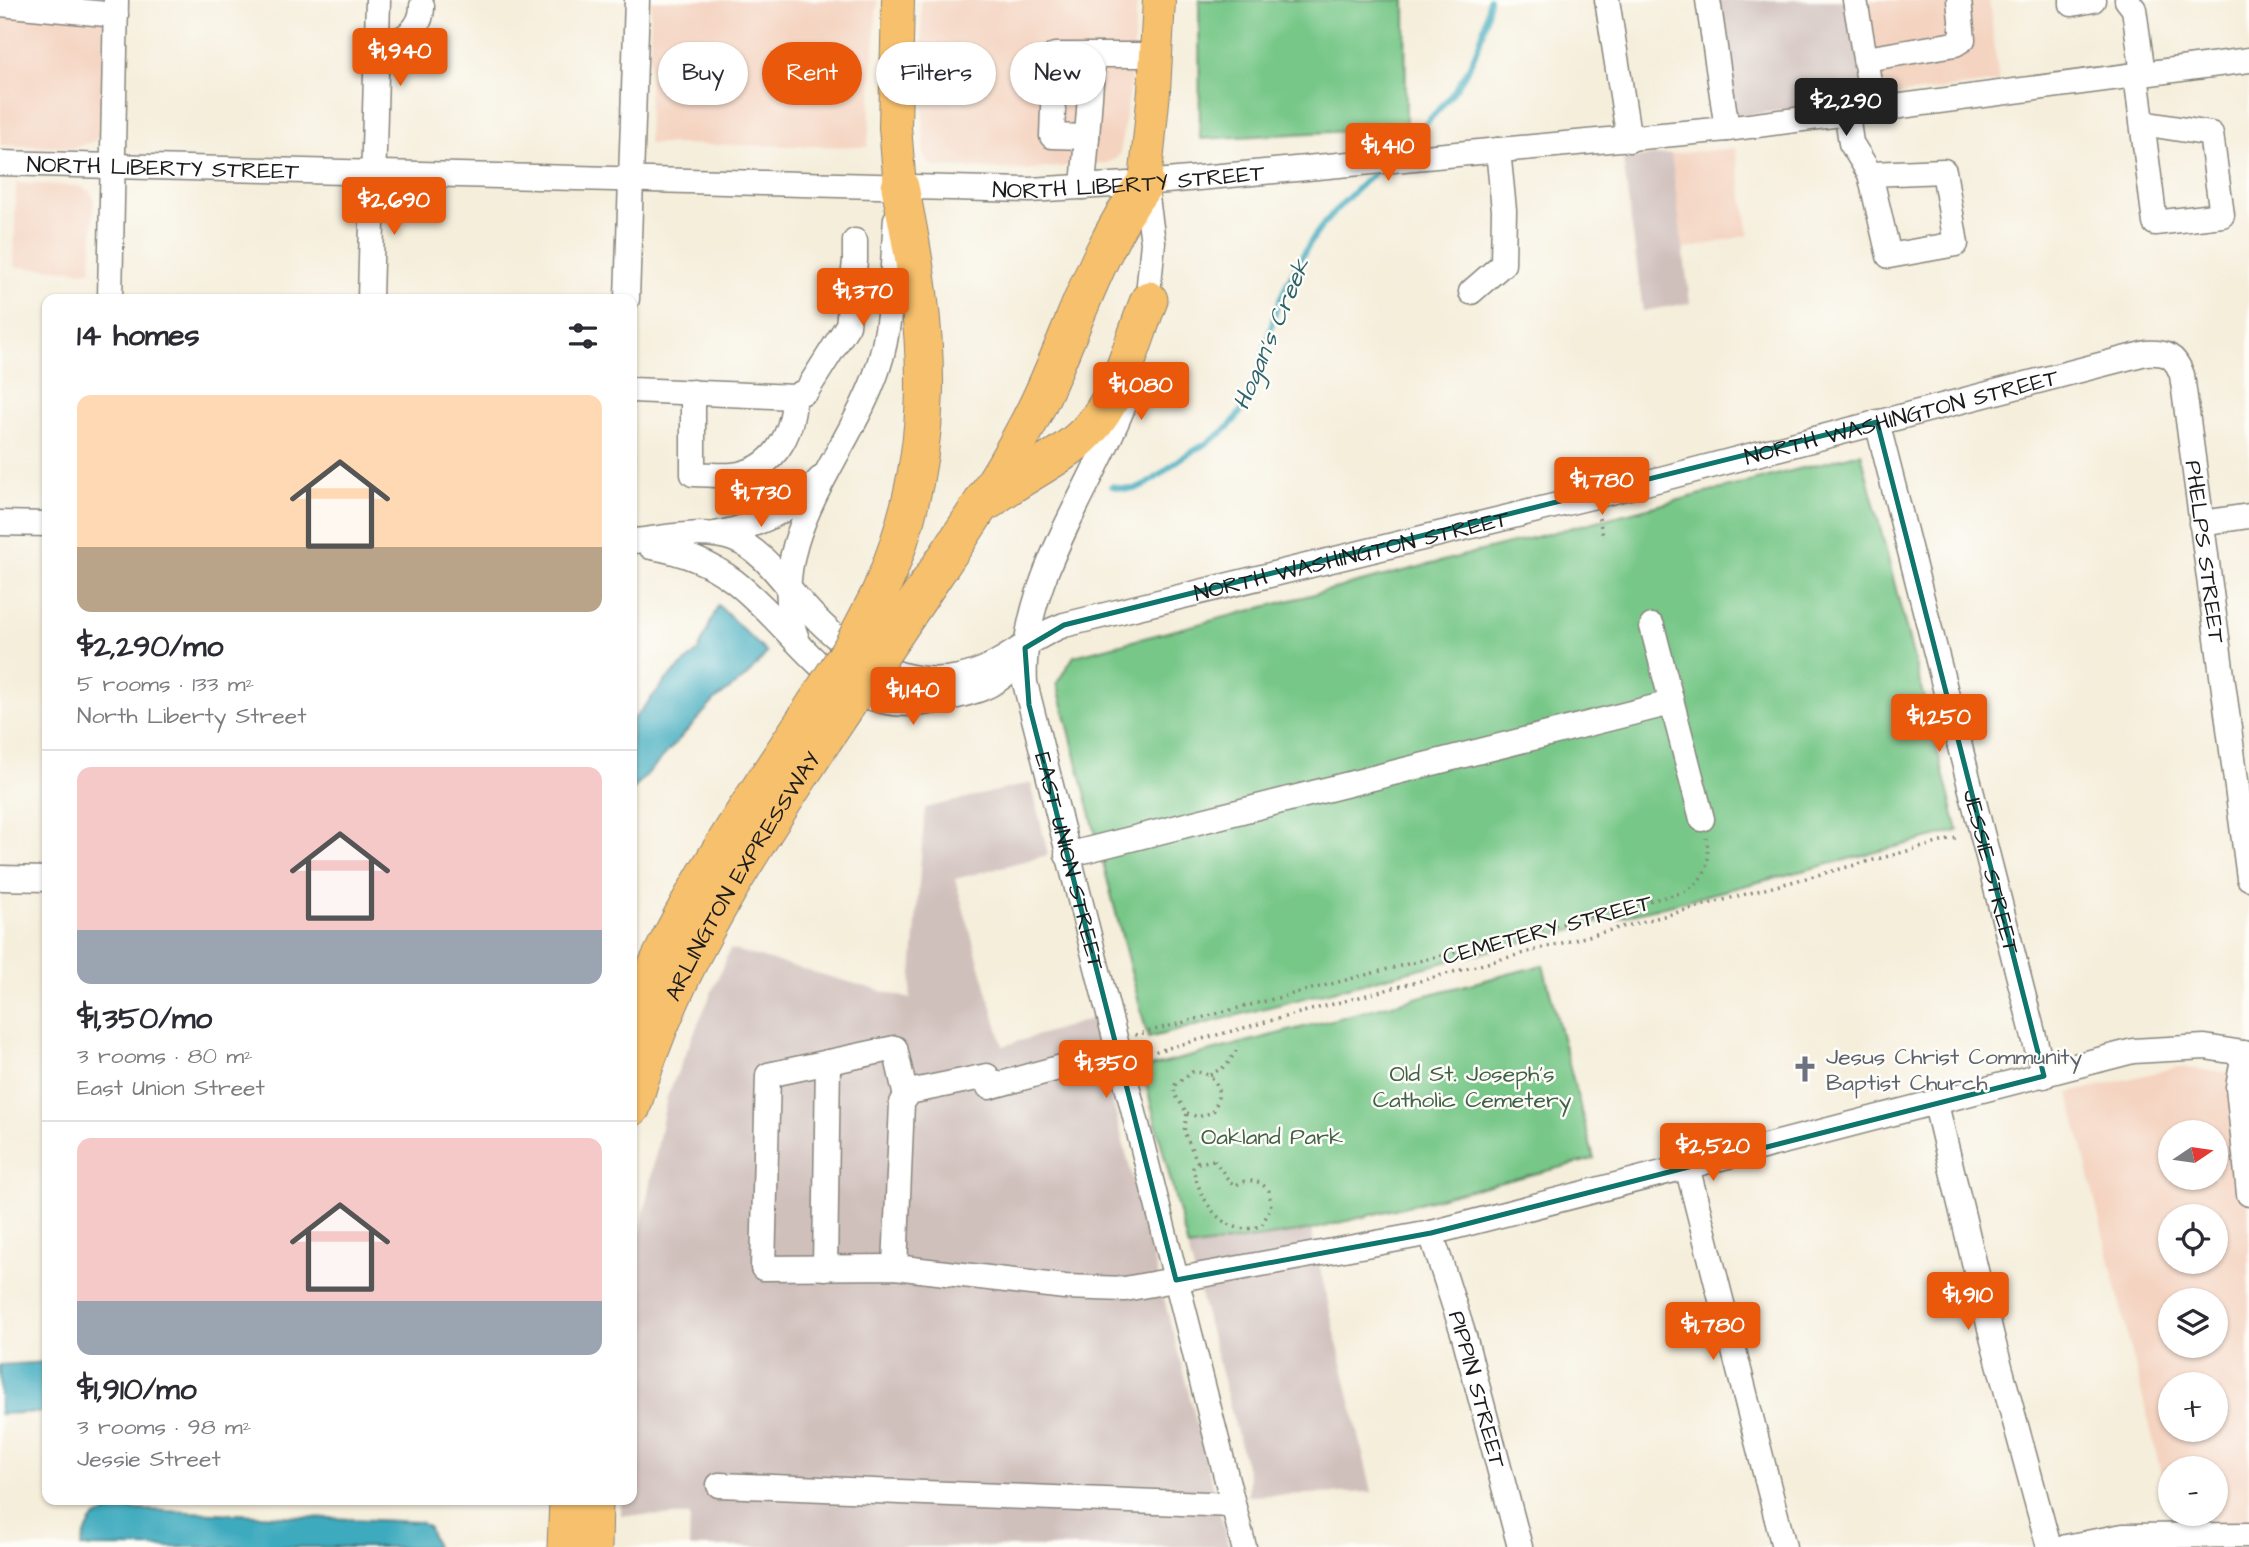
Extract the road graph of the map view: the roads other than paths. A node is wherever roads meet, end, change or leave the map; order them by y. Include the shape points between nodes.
1 (378, 0) edge
2 (638, 0) edge
3 (898, 0) edge
4 (1158, 0) edge
5 (1607, 0) edge
6 (1708, 0) edge
7 (1856, 0) edge
8 (1959, 0) edge
9 (2072, 0) edge
10 (2093, 0) edge
11 (2127, 0) edge
12 (0, 4) edge
13 (422, 6) dead end
14 (116, 7) edge
15 (378, 48) junction
16 (1106, 55) edge
17 (1157, 55) junction
18 (1866, 59) junction
19 (2249, 60) edge
20 (2140, 74) junction
21 (1053, 105) edge
22 (1089, 105) edge
23 (1874, 111) junction
24 (1847, 115) junction
25 (2143, 123) junction
26 (1727, 130) junction
27 (1087, 137) junction
28 (1629, 140) junction
29 (1498, 150) junction
30 (0, 163) edge
31 (113, 166) junction
32 (374, 173) junction
33 (1870, 174) dead end
34 (632, 179) junction
35 (1145, 183) junction
36 (900, 187) junction
37 (1083, 187) junction
38 (855, 241) dead end
39 (1471, 292) dead end
40 (110, 294) edge
41 (370, 294) edge
42 (627, 294) edge
43 (1149, 300) junction
44 (2170, 355) joint
45 (637, 390) edge
46 (693, 393) junction
47 (794, 397) junction
48 (1877, 422) junction
49 (827, 470) junction
50 (2249, 516) edge
51 (972, 518) junction
52 (0, 523) edge
53 (2201, 523) junction
54 (42, 524) edge
55 (704, 536) junction
56 (637, 542) edge
57 (637, 543) edge
58 (787, 586) junction
59 (894, 605) junction
60 (1651, 626) dead end
61 (798, 642) junction
62 (1025, 648) junction
63 (1671, 703) junction
64 (813, 731) junction
65 (1702, 819) road end
66 (1068, 855) junction
67 (0, 878) edge
68 (2249, 878) edge
69 (42, 879) edge
70 (637, 1011) edge
71 (1117, 1051) junction
72 (2246, 1053) edge
73 (828, 1062) junction
74 (2044, 1076) junction
75 (637, 1090) edge
76 (906, 1097) junction
77 (1936, 1104) junction
78 (1687, 1166) junction
79 (2249, 1194) edge
80 (1431, 1233) junction
81 (895, 1267) junction
82 (825, 1268) junction
83 (1176, 1280) junction
84 (719, 1485) dead end
85 (1233, 1504) junction
86 (568, 1505) edge
87 (594, 1505) edge
88 (2249, 1535) edge
89 (566, 1547) edge
90 (593, 1547) edge
91 (1244, 1547) edge
92 (1520, 1547) edge
93 (1784, 1547) edge
94 (2049, 1547) edge
95 (2066, 1547) edge

1 - 15 street
2 - 34 street
3 - 36 main road via 895,127
4 - 17 main road
5 - 28 street
6 - 26 street
7 - 18 street
8 - 18 street via 1962,39 1955,44
9 - 10 street via 2072,4
11 - 20 street via 2134,9
12 - 14 street
13 - 15 street via 420,23 411,33
14 - 31 street
15 - 32 street
16 - 17 street
17 - 35 main road
18 - 23 street
19 - 20 street, NORTH LIBERTY STREET
20 - 23 street, NORTH LIBERTY STREET
20 - 25 street
21 - 27 street via 1052,136
22 - 27 street
23 - 24 street, NORTH LIBERTY STREET
24 - 26 street, NORTH LIBERTY STREET
24 - 33 street via 1851,143
25 - 25 street via 2155,223 2222,215 2211,134
26 - 28 street, NORTH LIBERTY STREET
27 - 37 street
28 - 29 street, NORTH LIBERTY STREET
29 - 35 street, NORTH LIBERTY STREET
29 - 39 street via 1503,264
30 - 31 street, NORTH LIBERTY STREET
31 - 32 street, NORTH LIBERTY STREET
31 - 40 street
32 - 34 street, NORTH LIBERTY STREET
32 - 41 street
34 - 36 street, NORTH LIBERTY STREET
34 - 42 street
35 - 37 street, NORTH LIBERTY STREET
35 - 43 street, EAST UNION STREET via 1153,242
35 - 51 highway, ARLINGTON EXPRESSWAY via 1110,241 1032,415
36 - 37 street, NORTH LIBERTY STREET
36 - 49 street via 881,358
36 - 59 highway, ARLINGTON EXPRESSWAY via 922,313 926,387 922,443 897,550
38 - 47 street via 848,325 807,390
43 - 51 highway via 1116,385 1092,426
43 - 62 street, EAST UNION STREET via 1130,386 1046,577
44 - 48 street, NORTH WASHINGTON STREET via 2146,353
44 - 53 street, PHELPS STREET via 2182,374
45 - 46 street
46 - 47 street
46 - 47 street via 693,474 733,475 769,460 785,441 793,421
48 - 62 street, NORTH WASHINGTON STREET via 1595,496 1063,625
48 - 74 street, JESSIE STREET
49 - 55 street via 801,498 774,516
49 - 58 street via 793,553
50 - 53 street
51 - 59 highway, ARLINGTON EXPRESSWAY
52 - 54 street
53 - 68 street, PHELPS STREET
55 - 56 street, NORTH WASHINGTON STREET
55 - 58 street, NORTH WASHINGTON STREET via 727,537 746,545
57 - 61 street, NORTH WASHINGTON STREET via 677,552 716,568
58 - 61 street via 789,617
58 - 62 street, NORTH WASHINGTON STREET via 848,647 901,675 927,680 958,677 992,667
59 - 64 highway, ARLINGTON EXPRESSWAY, bridge
60 - 63 street
61 - 62 street, NORTH WASHINGTON STREET via 844,687 904,705 988,686 1008,671
62 - 66 street, EAST UNION STREET via 1027,694
63 - 65 street
63 - 66 street
64 - 70 highway, ARLINGTON EXPRESSWAY via 700,881
64 - 75 highway, ARLINGTON EXPRESSWAY via 671,998
66 - 71 street, EAST UNION STREET
67 - 69 street
71 - 76 street via 989,1087 987,1076 909,1092
71 - 83 street, EAST UNION STREET
72 - 74 street via 2205,1047 2133,1051
72 - 79 street via 2238,1087
73 - 76 street via 895,1048
73 - 82 street
73 - 82 street via 768,1075 763,1269
74 - 77 street
76 - 81 street via 902,1102
77 - 78 street
77 - 94 street
78 - 80 street
78 - 93 street
80 - 83 street
80 - 92 street, PIPPIN STREET via 1464,1336
81 - 82 street
81 - 83 street via 1065,1287 1125,1289
83 - 85 street, EAST UNION STREET
84 - 85 street
85 - 91 street, EAST UNION STREET
86 - 89 highway
87 - 90 highway
88 - 95 street via 2123,1536

